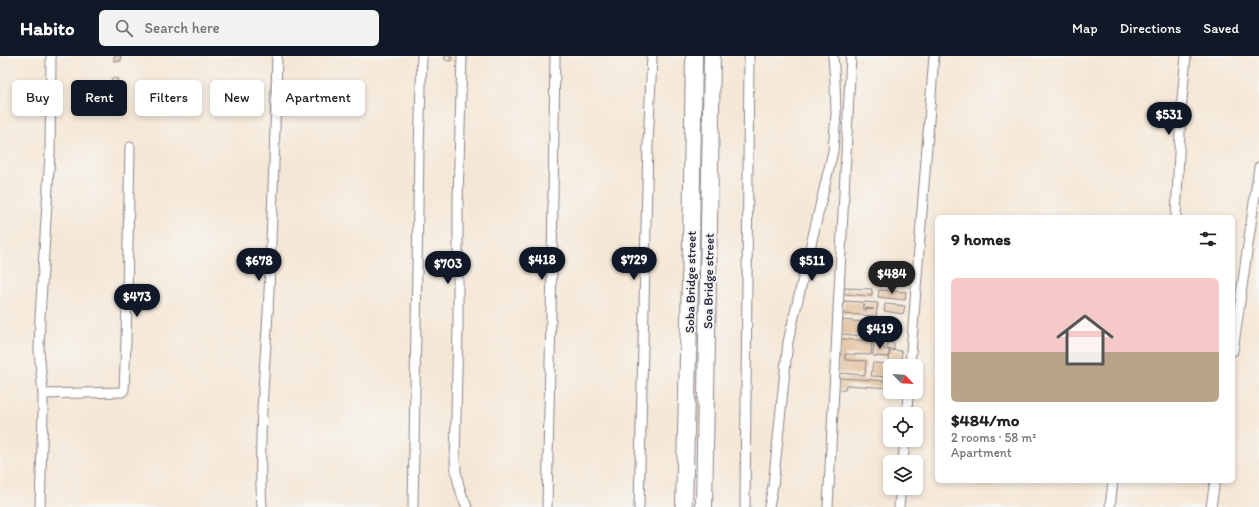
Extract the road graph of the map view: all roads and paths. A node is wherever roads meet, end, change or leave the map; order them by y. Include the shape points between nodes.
1 (51, 56) edge
2 (277, 56) edge
3 (422, 56) edge
4 (462, 56) edge
5 (555, 56) edge
6 (652, 56) edge
7 (694, 56) edge
8 (712, 56) edge
9 (749, 56) edge
10 (833, 56) edge
11 (851, 56) edge
12 (934, 56) edge
13 (1186, 56) edge
14 (130, 147) dead end
15 (1259, 167) edge
16 (1176, 215) edge
17 (1235, 336) edge
18 (911, 359) edge
19 (43, 394) junction
20 (1113, 483) edge
21 (1215, 483) edge
22 (900, 495) edge
23 (40, 507) edge
24 (262, 507) edge
25 (413, 507) edge
26 (468, 507) edge
27 (547, 507) edge
28 (640, 507) edge
29 (684, 507) edge
30 (704, 507) edge
31 (745, 507) edge
32 (769, 507) edge
33 (828, 507) edge
34 (899, 507) edge
35 (1110, 507) edge
36 (1211, 507) edge

1 - 19 street via 50,154 39,350
2 - 24 street via 273,209 262,433
3 - 25 street
4 - 26 street via 455,460 458,484
5 - 27 street
6 - 28 street
7 - 29 highway, Soba Bridge street
8 - 30 highway, Soa Bridge street
9 - 31 street
10 - 32 street via 836,114 833,151 788,342
11 - 33 street
12 - 18 street
13 - 16 street
14 - 19 street via 124,390 110,393
15 - 17 street
19 - 23 street
20 - 35 street
21 - 36 street
22 - 34 street

